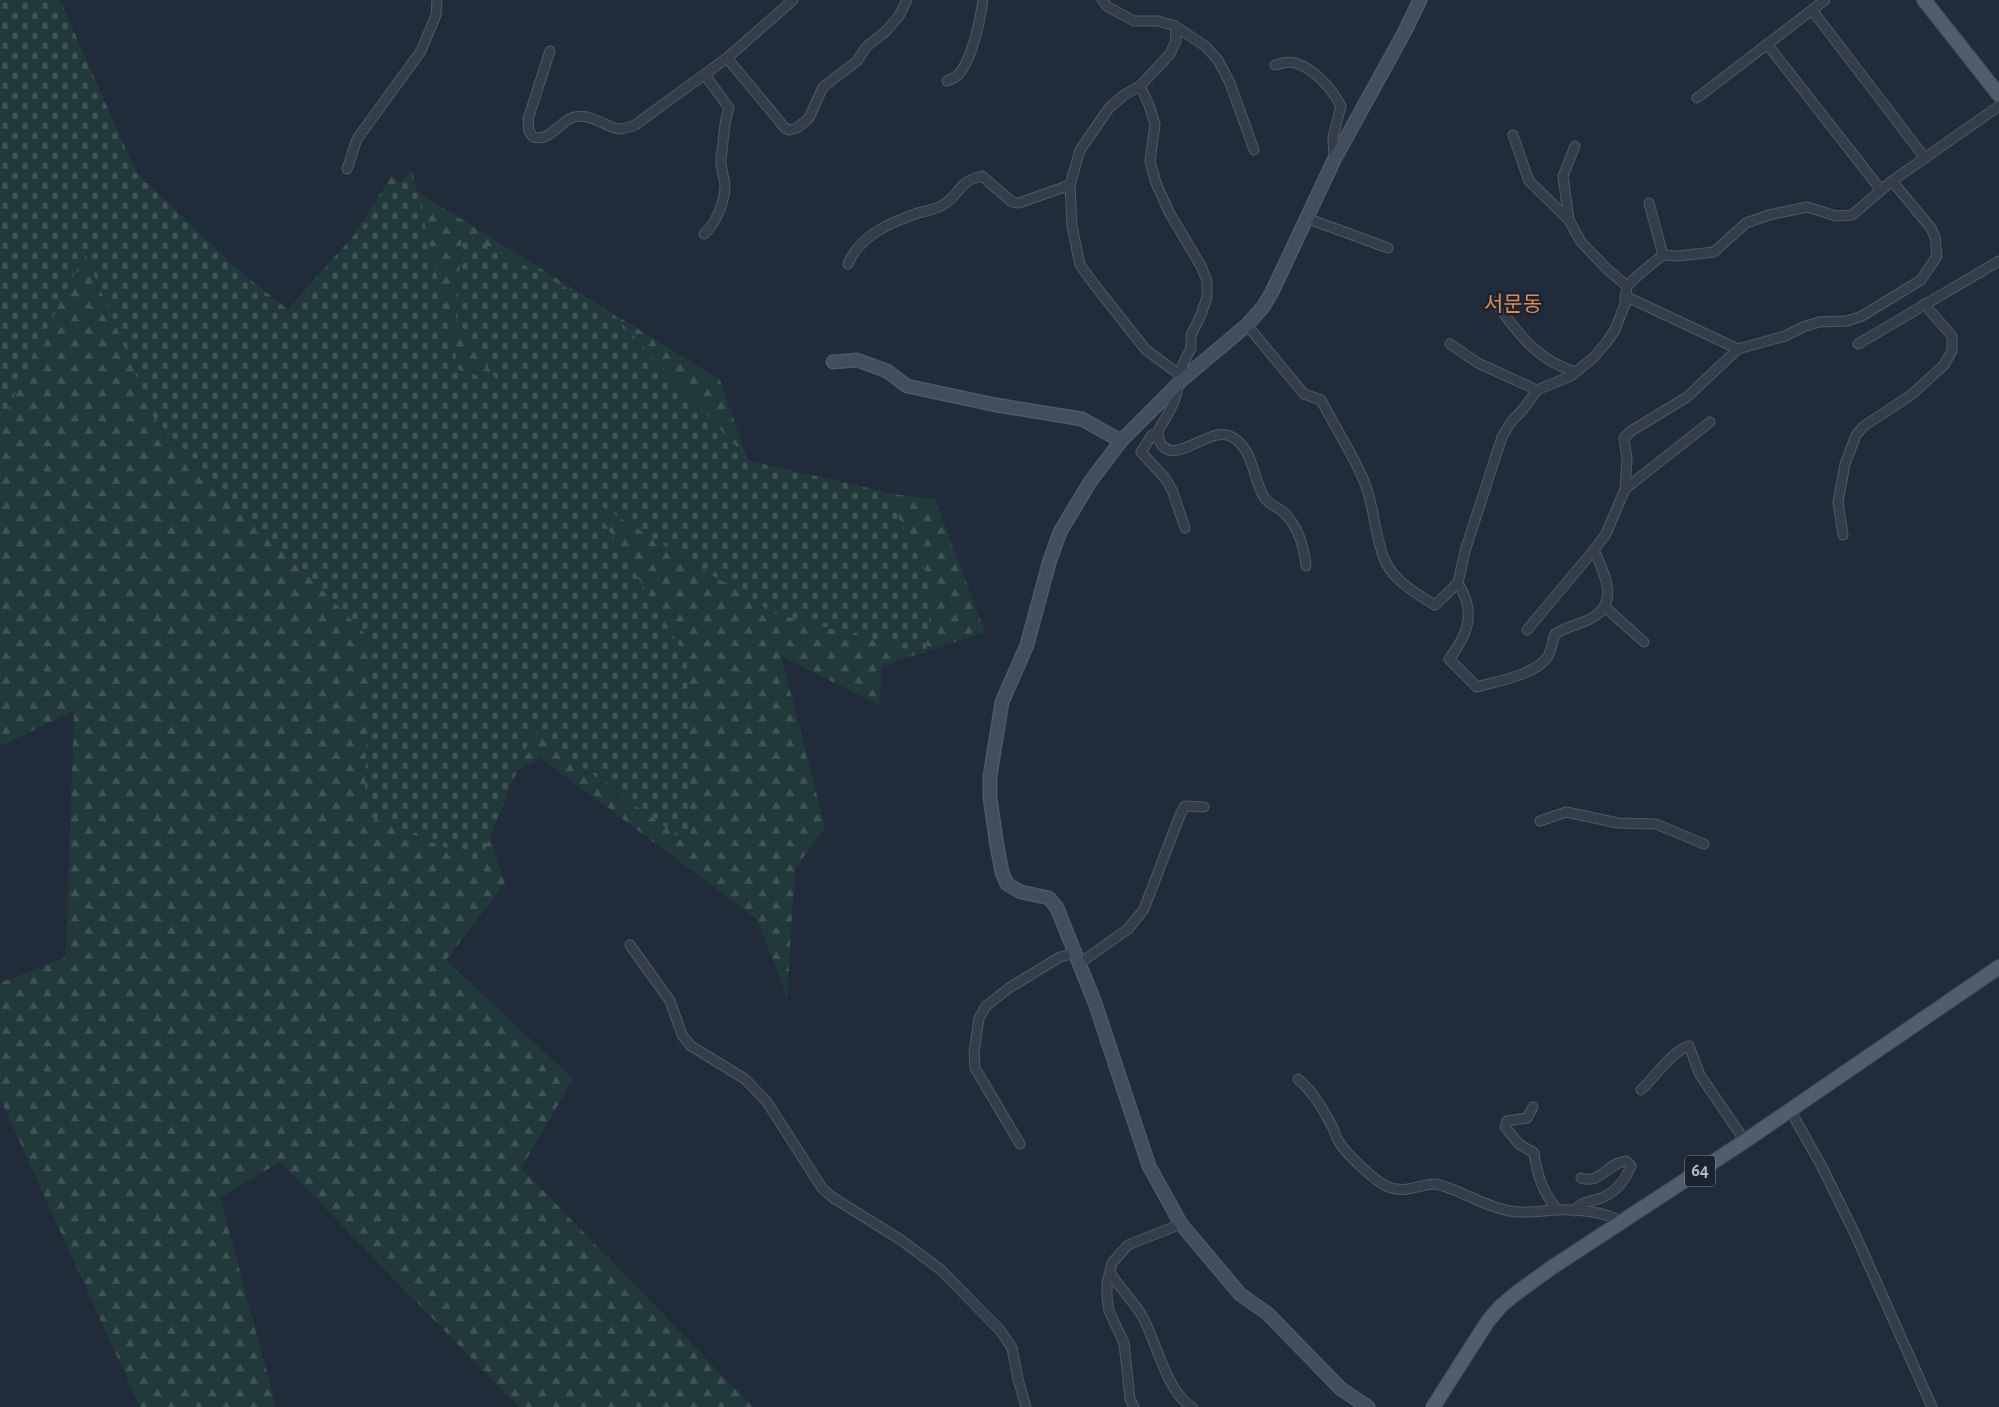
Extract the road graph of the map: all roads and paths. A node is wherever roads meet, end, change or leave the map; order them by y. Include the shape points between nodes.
1 (437, 0) edge
2 (793, 0) edge
3 (907, 0) edge
4 (982, 0) edge
5 (1102, 0) edge
6 (1420, 0) edge
7 (1825, 0) edge
8 (1924, 0) edge
9 (1812, 10) junction
10 (1175, 26) junction
11 (1767, 44) junction
12 (550, 51) dead end
13 (727, 58) junction
14 (1275, 65) dead end
15 (705, 74) junction
16 (947, 81) dead end
17 (1140, 86) junction
18 (1999, 95) edge
19 (1696, 98) dead end
20 (1999, 106) edge
21 (1514, 135) dead end
22 (1575, 146) dead end
23 (1254, 150) dead end
24 (1925, 158) junction
25 (1334, 160) junction
26 (347, 169) dead end
27 (1892, 181) junction
28 (1070, 185) junction
29 (1881, 190) junction
30 (1649, 202) dead end
31 (1306, 218) junction
32 (1569, 220) junction
33 (704, 234) dead end
34 (1388, 248) dead end
35 (1664, 255) junction
36 (1999, 261) edge
37 (848, 264) dead end
38 (1627, 286) junction
39 (1625, 296) junction
40 (1495, 302) dead end
41 (1924, 304) junction
42 (1247, 325) junction
43 (1450, 344) dead end
44 (1858, 344) dead end
45 (1738, 349) junction
46 (833, 362) dead end
47 (1576, 372) junction
48 (1181, 381) junction
49 (1537, 390) junction
50 (1710, 422) dead end
51 (1158, 433) junction
52 (1121, 441) junction
53 (1625, 489) junction
54 (1184, 528) dead end
55 (1843, 535) dead end
56 (1594, 550) junction
57 (1306, 566) dead end
58 (1458, 583) junction
59 (1605, 607) junction
60 (1527, 630) dead end
61 (1644, 642) dead end
62 (1204, 807) dead end
63 (1540, 821) dead end
64 (1704, 844) dead end
65 (630, 945) dead end
66 (1078, 958) junction
67 (1999, 967) edge
68 (1298, 1079) dead end
69 (1641, 1090) dead end
70 (1534, 1107) dead end
71 (1790, 1110) junction
72 (1745, 1141) junction
73 (1020, 1144) dead end
74 (1581, 1178) dead end
75 (1557, 1210) junction
76 (1574, 1211) junction
77 (1621, 1222) junction
78 (1182, 1224) junction
79 (1111, 1274) junction
80 (1026, 1407) edge
81 (1134, 1407) edge
82 (1192, 1407) edge
83 (1368, 1407) edge
84 (1433, 1407) edge
85 (1932, 1407) edge

1 - 26 street via 436,15 421,51 357,139
2 - 13 street
3 - 13 street via 886,31 823,87 809,118 796,128 785,128
4 - 16 street via 966,62 957,77
5 - 10 street via 1108,8 1134,21 1158,21
6 - 25 street
7 - 9 street
8 - 18 main road
9 - 11 street
9 - 24 street
10 - 17 street via 1176,41 1170,54
10 - 23 street via 1205,46 1218,60 1230,83
11 - 19 street
11 - 29 street
12 - 15 street via 528,119 529,131 538,139 574,117 590,118 622,129 635,125
13 - 15 street
14 - 25 street via 1294,62 1327,85 1337,98 1341,106 1333,137
15 - 33 street via 728,108 721,159 725,187 718,213
17 - 28 street via 1109,108 1080,150
17 - 48 street via 1155,124 1150,161 1156,183 1207,281 1207,297 1191,334 1191,348 1182,366
20 - 24 street
21 - 32 street via 1529,181
22 - 32 street via 1563,176
24 - 27 street
25 - 31 street
27 - 29 street
27 - 45 street via 1934,237 1937,256 1921,280 1862,316 1847,321 1820,322
28 - 37 street via 1019,203 1012,202 982,176 971,178 943,205 894,222 864,241 853,252
28 - 48 street via 1072,226 1080,265 1146,350
29 - 35 street via 1852,215 1836,216 1807,206 1797,208 1746,223 1714,252
30 - 35 street
31 - 34 street
31 - 42 street via 1264,307
32 - 38 street via 1581,242
35 - 38 street
36 - 41 street
38 - 39 street
39 - 45 street
39 - 47 street via 1615,330 1593,358
40 - 47 street via 1539,355
41 - 44 street
41 - 55 street via 1952,336 1952,351 1944,365 1911,395 1871,420 1856,434 1845,464 1838,502
42 - 48 street
42 - 58 street via 1304,394 1321,400 1364,482 1387,564 1404,584 1435,605
43 - 49 street via 1478,364
45 - 53 street via 1687,397 1624,438 1627,459
46 - 52 street via 858,360 887,371 907,386 1082,419
47 - 49 street
48 - 51 street
48 - 52 street
49 - 58 street via 1510,422 1502,437 1465,551
50 - 53 street
51 - 54 street via 1152,435 1140,452 1172,490
51 - 57 street via 1159,441 1167,450 1175,451 1188,448 1209,436 1222,434 1235,439 1249,456 1265,498 1286,515 1300,536
52 - 66 street via 1090,482 1060,532 1027,645 1002,702 990,776 997,846 1007,884 1021,892 1050,898
53 - 56 street via 1610,526
56 - 59 street via 1606,577
56 - 60 street
58 - 59 street via 1467,598 1470,612 1460,644 1449,659 1477,687 1542,664 1550,654 1556,634 1597,616
59 - 61 street
62 - 66 street via 1185,806 1144,909 1128,929
63 - 64 street via 1566,812 1618,823 1656,824
65 - 80 street via 670,1000 682,1035 691,1046 745,1079 767,1102 822,1188 941,1270 1000,1330 1012,1348
66 - 73 street via 1060,957 1017,982 986,1006 979,1018 974,1068
66 - 78 street via 1149,1166
67 - 71 main road, 64
68 - 75 street via 1318,1100 1349,1156 1386,1186 1415,1189 1435,1184 1510,1211
69 - 72 street via 1670,1059 1689,1046 1700,1075
70 - 75 street via 1527,1118 1508,1121 1505,1127 1518,1144 1534,1153 1537,1174 1546,1196
71 - 72 main road, 64
71 - 85 street via 1856,1236
72 - 77 main road, 64
74 - 76 street via 1594,1179 1616,1162 1626,1161 1631,1166 1622,1183 1610,1193 1580,1204
75 - 76 street
76 - 77 street via 1612,1216
77 - 84 main road, 64 via 1501,1306
78 - 79 street via 1128,1245 1112,1263
78 - 83 street via 1240,1294 1268,1314 1341,1389
79 - 81 street via 1107,1283 1109,1311 1124,1343 1130,1399
79 - 82 street via 1141,1313 1167,1373 1185,1403

